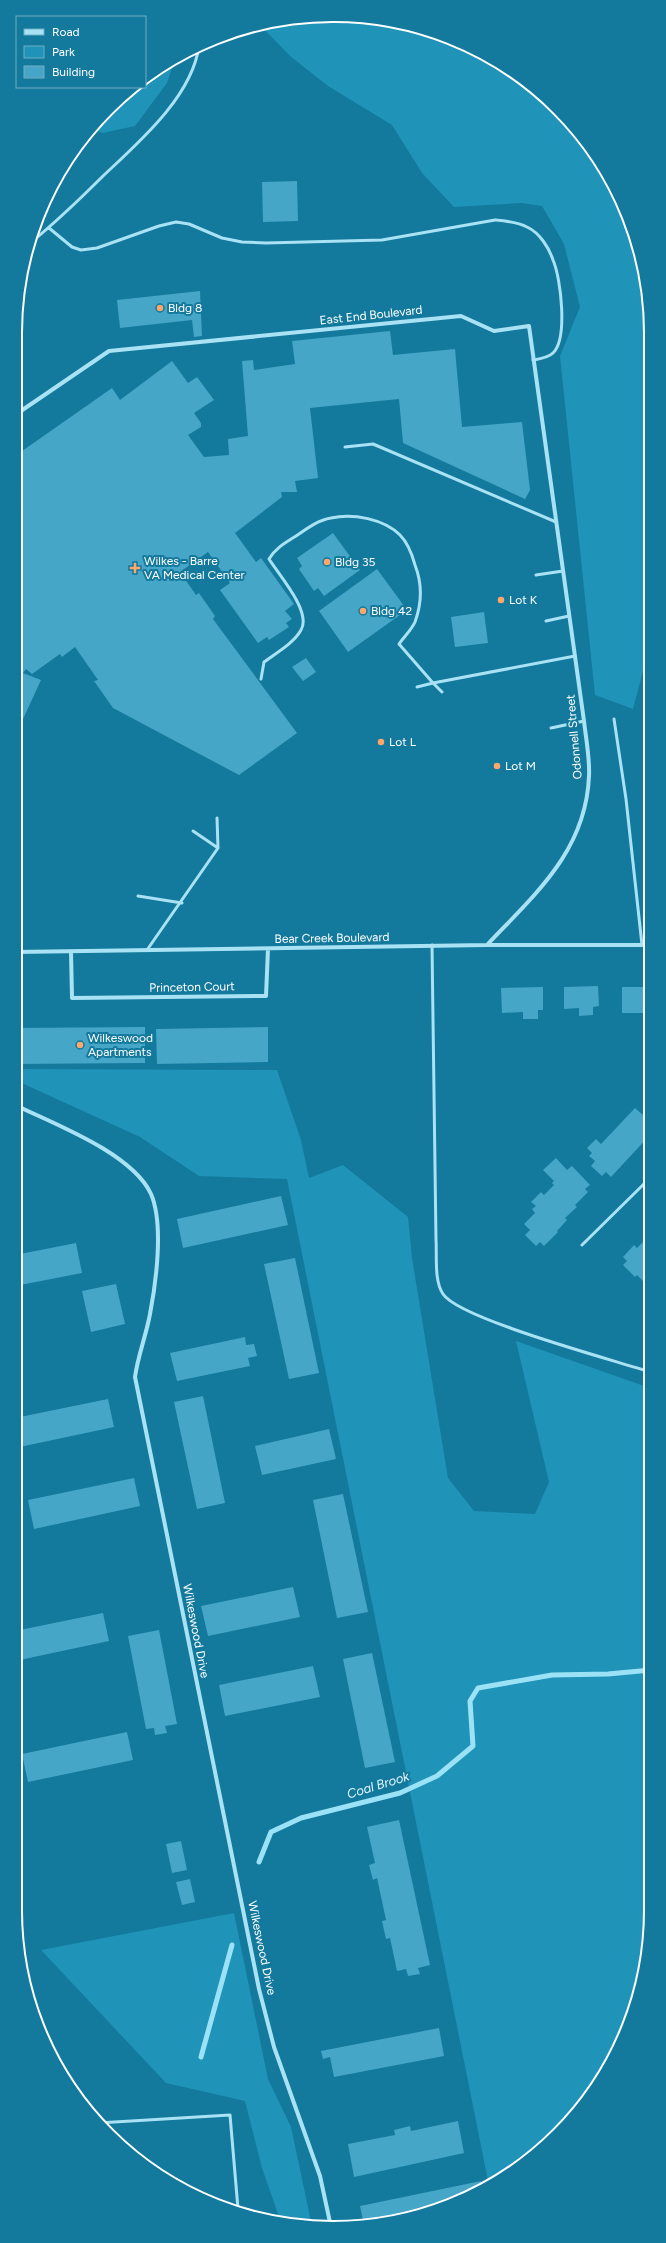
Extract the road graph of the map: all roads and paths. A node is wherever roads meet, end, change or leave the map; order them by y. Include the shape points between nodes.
1 (197, 53) edge
2 (49, 228) junction
3 (38, 237) edge
4 (533, 360) junction
5 (22, 410) edge
6 (345, 447) dead end
7 (556, 522) junction
8 (559, 542) joint
9 (563, 571) junction
10 (536, 575) dead end
11 (569, 616) junction
12 (546, 621) dead end
13 (575, 656) junction
14 (262, 679) dead end
15 (433, 683) junction
16 (417, 687) dead end
17 (442, 692) dead end
18 (614, 720) dead end
19 (584, 721) junction
20 (551, 728) dead end
21 (217, 818) dead end
22 (193, 831) dead end
23 (218, 848) junction
24 (138, 896) dead end
25 (182, 903) junction
26 (487, 944) junction
27 (432, 945) junction
28 (642, 945) joint
29 (268, 949) junction
30 (22, 952) edge
31 (71, 952) junction
32 (146, 952) junction
33 (22, 1108) edge
34 (644, 1184) edge
35 (582, 1245) dead end
36 (644, 1370) edge
37 (106, 2123) edge
38 (238, 2205) edge
39 (330, 2221) edge

1 - 2 lane via 191,70 167,113
2 - 3 lane
2 - 4 lane via 72,247 81,250 97,248 176,222 189,224 222,238 266,243 382,240 495,220 513,222 528,227 538,236 554,261 559,282 561,330 558,344 553,352
4 - 5 street, East End Boulevard via 529,326 494,330 462,316 109,351
4 - 7 street, East End Boulevard
6 - 7 lane via 373,444
7 - 8 street, East End Boulevard
8 - 9 street, Odonnell Street
9 - 10 lane
9 - 11 street, Odonnell Street
11 - 12 lane
11 - 13 street, Odonnell Street
13 - 15 lane
13 - 19 street, Odonnell Street
14 - 15 lane via 264,662 295,637 304,622 304,614 299,604 269,559 274,550 315,524 347,516 385,524 400,535 410,549 420,585 420,604 415,623 399,644
15 - 16 lane
15 - 17 lane
18 - 28 lane
19 - 20 lane
19 - 26 street, Odonnell Street via 589,775 585,810 572,844 554,873
21 - 23 lane
22 - 23 lane
23 - 25 lane
24 - 25 lane
25 - 32 lane
26 - 27 street, Bear Creek Boulevard
26 - 28 street, Bear Creek Boulevard
27 - 29 street, Bear Creek Boulevard
27 - 36 lane via 436,1240 438,1277 443,1294 456,1306 490,1322
29 - 31 street, Princeton Court via 266,996 72,998
29 - 32 street, Bear Creek Boulevard
30 - 31 street, Bear Creek Boulevard
31 - 32 street, Bear Creek Boulevard
33 - 39 street, Wilkeswood Drive via 123,1161 140,1177 151,1194 156,1217 158,1254 150,1315 135,1377 259,1989 274,2047 320,2176
34 - 35 lane
37 - 38 lane via 230,2115

